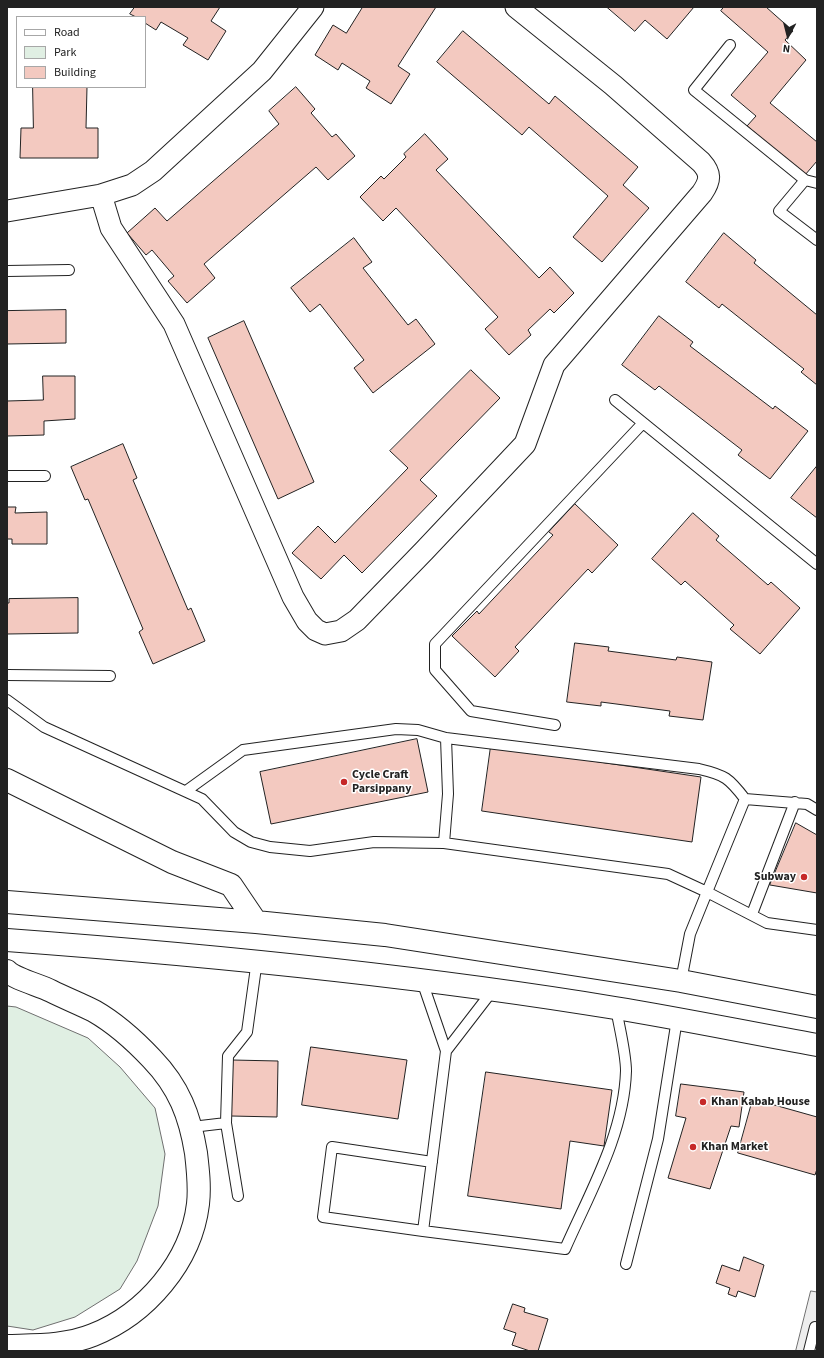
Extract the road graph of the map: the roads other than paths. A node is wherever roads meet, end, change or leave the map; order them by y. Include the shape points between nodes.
1 (313, 7) edge
2 (516, 7) edge
3 (730, 45) dead end
4 (805, 180) junction
5 (817, 182) edge
6 (101, 195) junction
7 (7, 211) edge
8 (817, 240) edge
9 (69, 270) dead end
10 (7, 271) edge
11 (615, 400) dead end
12 (643, 423) junction
13 (7, 476) edge
14 (45, 476) dead end
15 (817, 564) edge
16 (7, 676) edge
17 (110, 676) dead end
18 (7, 700) edge
19 (555, 725) dead end
20 (446, 738) junction
21 (7, 780) edge
22 (186, 791) junction
23 (745, 799) junction
24 (795, 802) junction
25 (817, 810) edge
26 (444, 843) junction
27 (707, 892) junction
28 (7, 902) edge
29 (752, 914) junction
30 (256, 922) junction
31 (817, 930) edge
32 (7, 940) edge
33 (257, 960) junction
34 (7, 971) edge
35 (422, 981) junction
36 (681, 981) junction
37 (493, 990) junction
38 (817, 1007) edge
39 (616, 1008) junction
40 (677, 1019) junction
41 (817, 1045) edge
42 (446, 1051) junction
43 (226, 1123) junction
44 (192, 1127) junction
45 (432, 1162) junction
46 (238, 1196) dead end
47 (423, 1231) junction
48 (626, 1264) dead end
49 (817, 1328) edge
50 (7, 1346) edge
51 (809, 1351) edge

1 - 6 street via 262,71 153,171 132,185
2 - 6 street via 613,85 701,162 708,170 709,177 702,193 554,364 525,444 357,620 341,631 325,634 316,630 307,621 293,597 174,324 112,228
3 - 4 lane via 694,90
4 - 5 lane
4 - 8 lane via 779,211
6 - 7 street
9 - 10 lane
11 - 12 lane
12 - 15 lane
12 - 19 lane via 435,644 435,670 471,711
13 - 14 lane
16 - 17 lane
18 - 22 lane via 44,727
20 - 22 lane via 418,730 396,729 244,750
20 - 23 lane via 699,769 717,773 730,780
20 - 26 lane via 448,794
21 - 30 highway via 172,862 231,885
22 - 26 lane via 202,799 234,832 251,842 270,847 310,851 374,842
23 - 24 lane
23 - 27 lane
24 - 25 lane via 807,804
24 - 29 lane
26 - 27 lane via 668,874
27 - 29 lane
27 - 36 lane via 690,934
28 - 30 highway
29 - 31 lane via 767,923
30 - 36 highway via 385,935
32 - 33 highway
33 - 35 highway
33 - 43 lane via 248,1032 228,1056
34 - 44 highway via 95,1012 125,1034 152,1059 174,1086
35 - 37 highway
35 - 42 lane
36 - 38 highway
37 - 39 highway
37 - 42 lane
39 - 40 highway
39 - 47 lane via 626,1070 621,1114 609,1149 565,1249
40 - 41 highway
40 - 48 lane via 658,1139
42 - 45 lane
43 - 44 lane
43 - 46 lane
44 - 50 highway via 199,1175 198,1205 191,1234 181,1256 149,1301 122,1321 93,1336 59,1344
45 - 47 lane
45 - 47 lane via 332,1147 323,1217
49 - 51 lane via 815,1327

